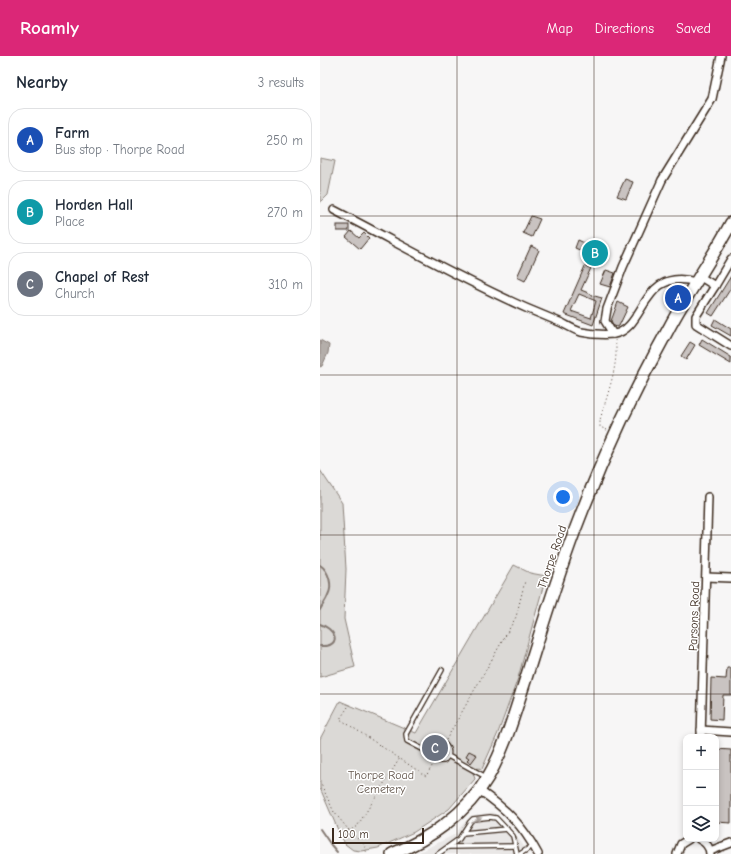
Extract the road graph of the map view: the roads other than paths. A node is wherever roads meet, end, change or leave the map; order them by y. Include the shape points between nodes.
1 (721, 56) edge
2 (334, 210) dead end
3 (731, 223) edge
4 (731, 259) edge
5 (697, 279) junction
6 (715, 286) junction
7 (613, 334) junction
8 (731, 346) edge
9 (708, 497) dead end
10 (706, 577) junction
11 (731, 578) edge
12 (442, 670) dead end
13 (731, 732) edge
14 (701, 733) edge
15 (426, 751) junction
16 (448, 756) junction
17 (487, 778) junction
18 (478, 790) junction
19 (507, 829) junction
20 (463, 833) junction
21 (684, 842) edge
22 (703, 842) edge
23 (731, 843) edge
24 (534, 845) junction
25 (515, 846) junction
26 (448, 847) junction
27 (710, 852) edge
28 (392, 854) edge
29 (438, 854) edge
30 (519, 854) edge
31 (538, 854) edge
32 (677, 854) edge

1 - 7 street via 712,99 662,180 620,274 605,321
2 - 7 street via 490,292 580,332
3 - 5 main road, Thorpe Road
4 - 6 street
5 - 6 street
5 - 7 street via 681,278 659,286 651,293 628,326
5 - 17 main road, Thorpe Road via 638,383 614,434 579,518 507,737
6 - 8 street via 696,316 696,324
9 - 10 street, Parsons Road
10 - 11 street
10 - 14 street, Parsons Road
12 - 15 lane via 406,734 408,741
13 - 14 street
15 - 16 lane via 439,761 444,761
15 - 16 lane via 432,740 437,740 447,746
16 - 17 lane
17 - 18 main road, Thorpe Road
18 - 24 street via 514,818
18 - 28 main road, Thorpe Road via 464,807 431,835
19 - 20 lane
20 -> 19 lane via 473,819 483,817 496,818
19 - 25 lane via 513,836
20 - 26 lane
21 - 32 street
22 - 27 street
23 - 27 street
24 - 30 lane
24 - 31 street
25 - 26 lane
25 - 30 lane
26 - 29 lane

